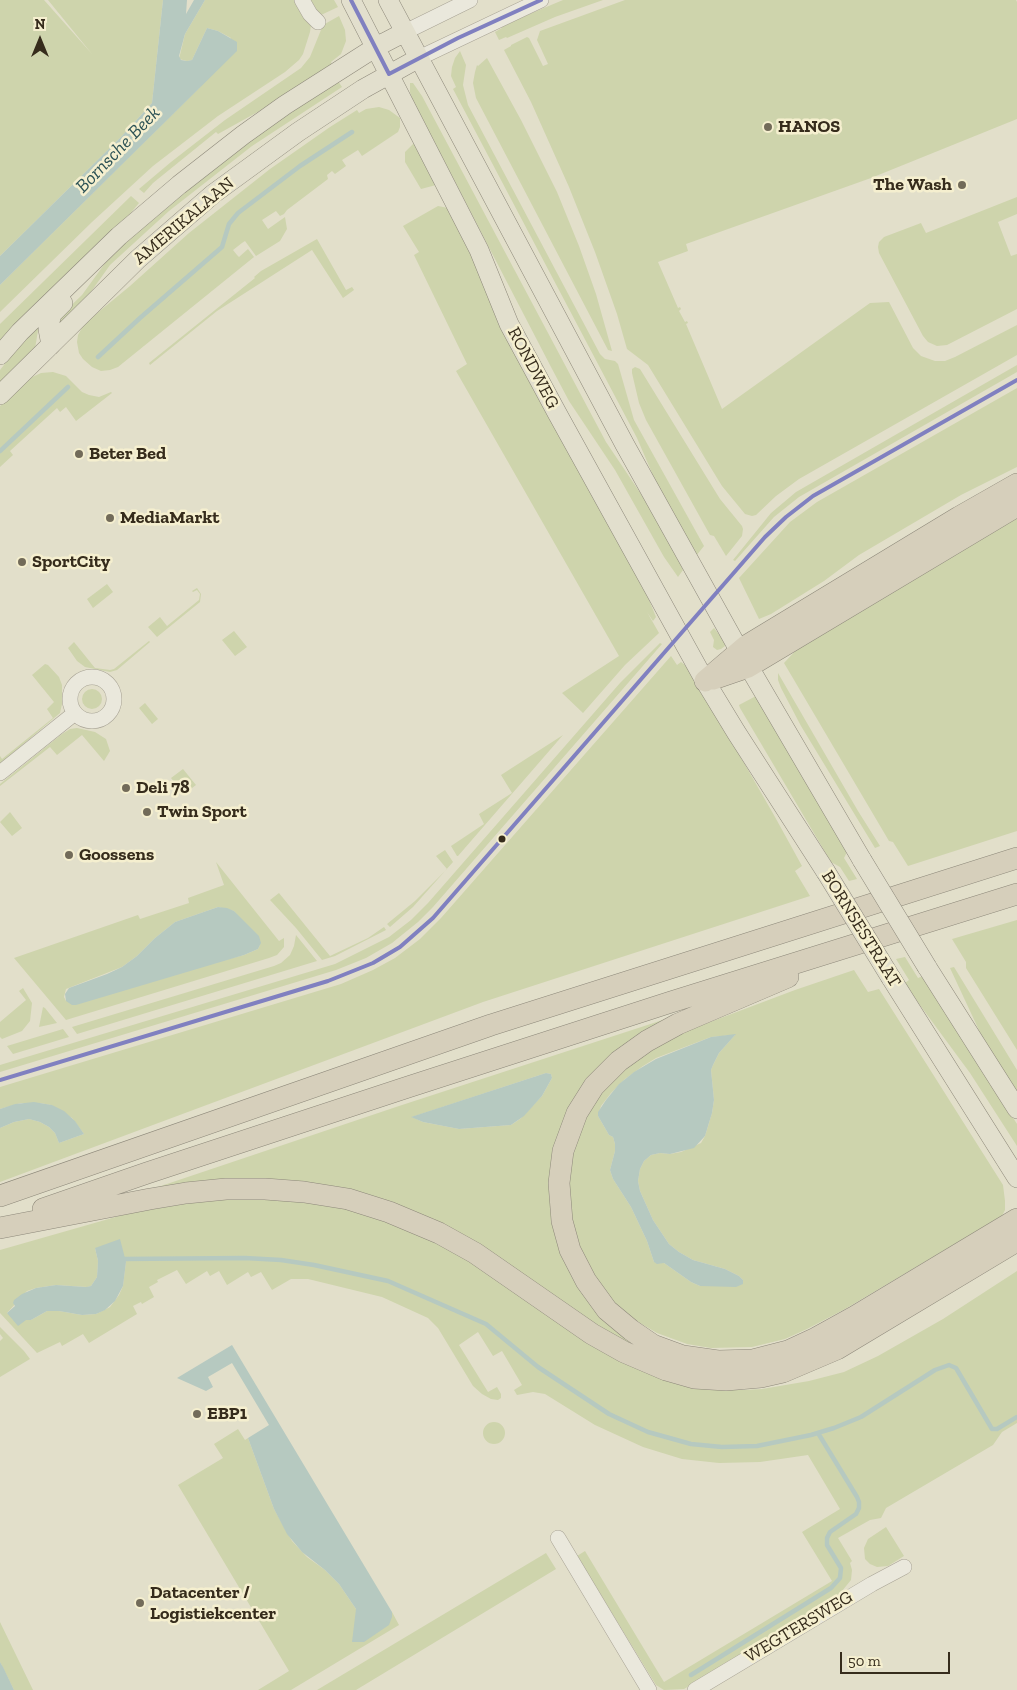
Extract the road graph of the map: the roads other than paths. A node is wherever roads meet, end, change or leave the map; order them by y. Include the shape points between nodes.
1 (302, 0) edge
2 (351, 0) edge
3 (388, 0) edge
4 (470, 0) edge
5 (541, 0) edge
6 (318, 22) dead end
7 (405, 32) junction
8 (376, 47) junction
9 (419, 58) junction
10 (389, 74) junction
11 (100, 254) junction
12 (51, 345) junction
13 (0, 355) edge
14 (0, 395) edge
15 (1017, 484) edge
16 (1017, 506) edge
17 (744, 658) junction
18 (705, 681) junction
19 (75, 713) dead end
20 (0, 773) edge
21 (1017, 856) edge
22 (1017, 894) edge
23 (862, 943) junction
24 (1017, 1109) edge
25 (1017, 1178) edge
26 (0, 1196) edge
27 (1017, 1218) edge
28 (0, 1224) edge
29 (0, 1228) edge
30 (1017, 1240) edge
31 (558, 1538) dead end
32 (904, 1567) dead end
33 (649, 1690) edge
34 (695, 1690) edge

1 - 6 street
2 - 8 main road, RONDWEG
3 - 7 main road
4 - 7 street
5 - 9 street
7 - 8 main road, AMERIKALAAN
7 - 9 main road
8 - 10 main road, RONDWEG
8 - 11 main road, AMERIKALAAN via 243,134 178,184
9 - 10 main road, AMERIKALAAN
9 - 17 main road via 612,422
10 - 12 main road, AMERIKALAAN via 298,132 213,194 138,259
10 - 18 main road, RONDWEG via 479,250 509,324
11 - 12 main road via 74,291 52,314 48,329
11 - 13 main road, AMERIKALAAN
12 - 14 main road, AMERIKALAAN
15 - 17 highway via 959,517
16 - 17 highway
17 - 18 highway
17 - 24 main road, BORNSESTRAAT, bridge via 862,860
18 - 25 main road, BORNSESTRAAT, bridge
19 - 20 street
21 - 26 highway via 491,1025
22 - 23 highway
23 - 27 highway via 646,1041 619,1061 594,1086 577,1113 563,1151 559,1183 562,1221 570,1250 586,1282 607,1310 653,1345 683,1356 718,1362 753,1360 788,1351 816,1338
23 - 28 highway via 408,1086
29 - 30 highway via 150,1199 226,1189 265,1188 348,1200 389,1212 439,1233 475,1253 592,1334 624,1352 694,1378 726,1380 783,1372 837,1349
31 - 33 street
32 - 34 street, WEGTERSWEG

